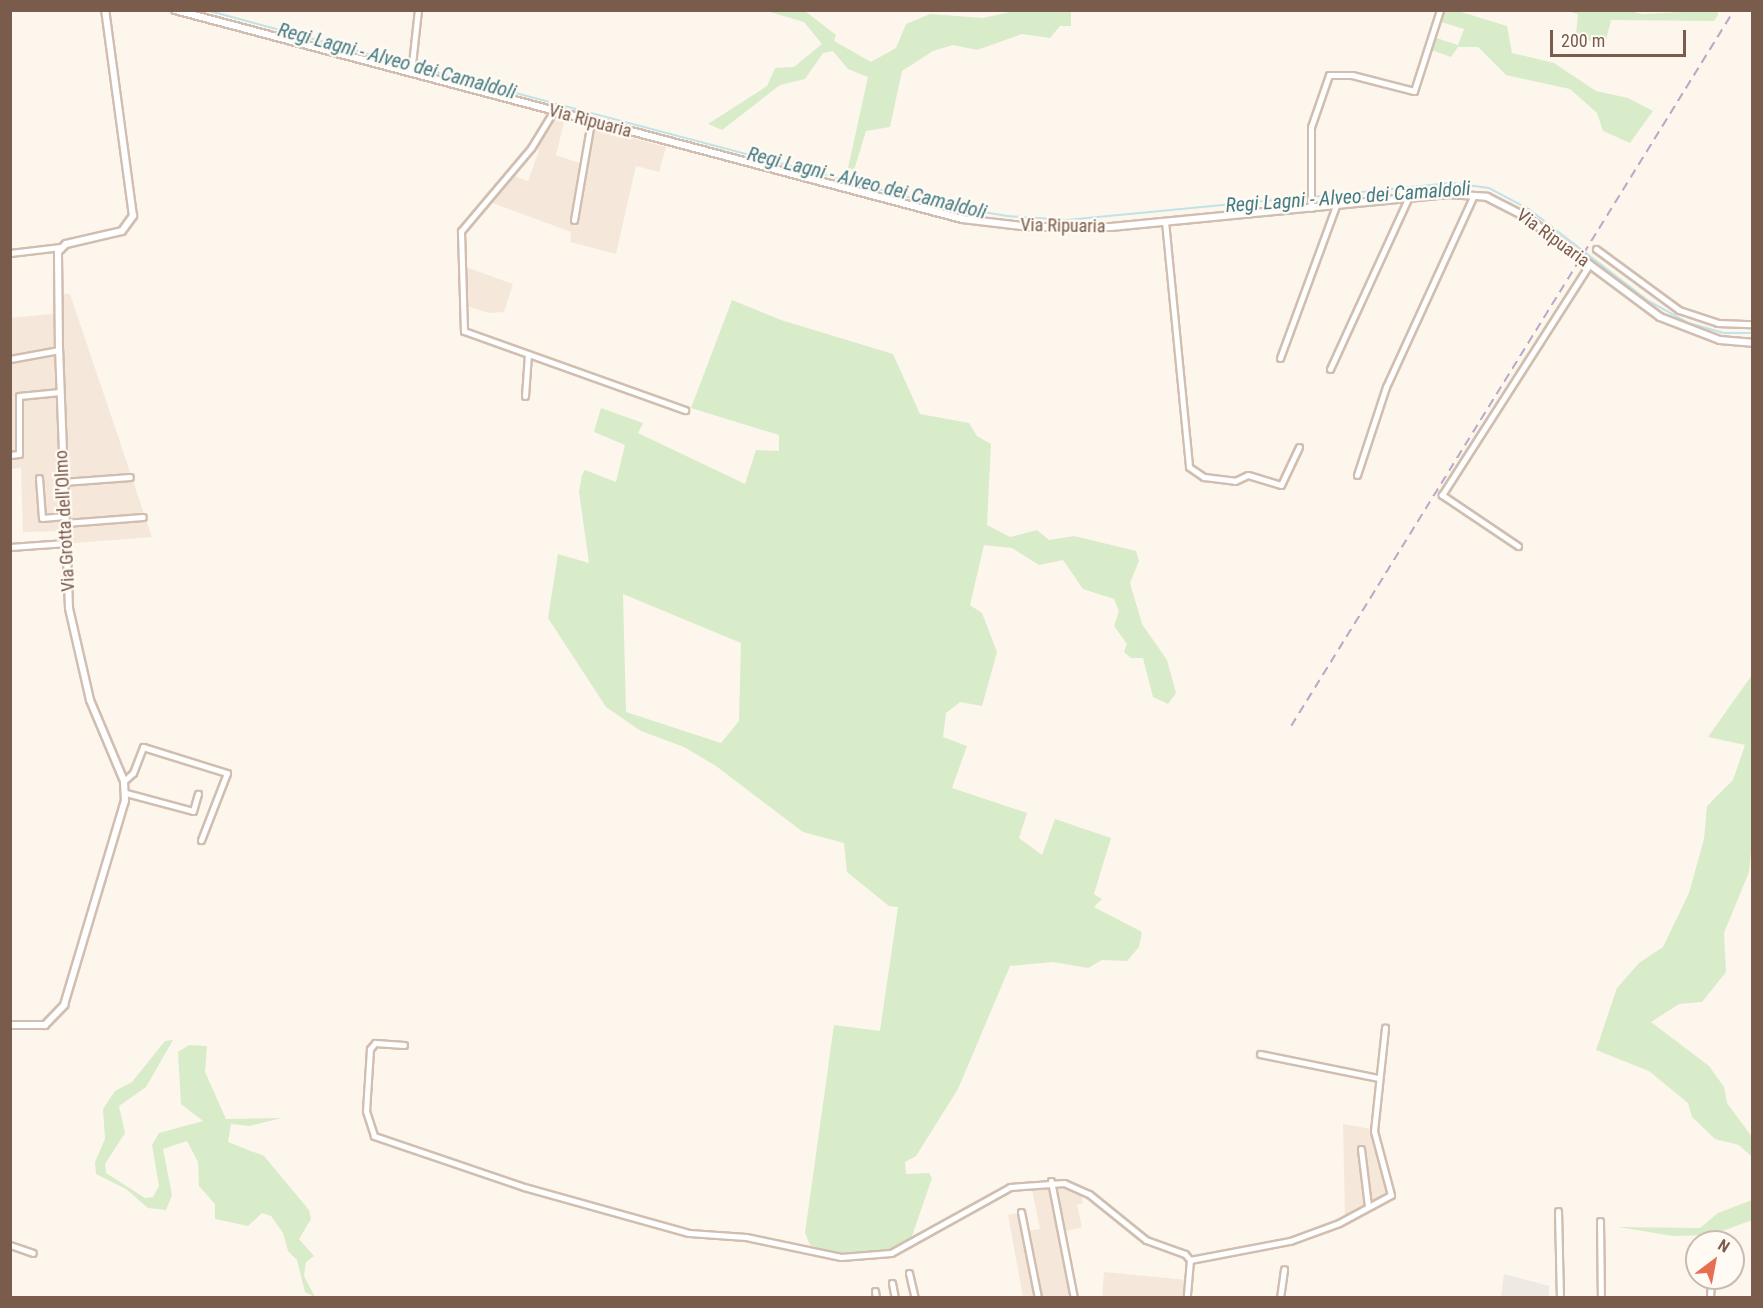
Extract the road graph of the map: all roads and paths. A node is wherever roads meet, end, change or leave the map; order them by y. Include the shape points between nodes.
1 (105, 10) edge
2 (175, 10) edge
3 (418, 10) edge
4 (1440, 10) edge
5 (411, 74) junction
6 (553, 111) junction
7 (591, 122) junction
8 (1474, 195) junction
9 (1408, 199) junction
10 (1311, 206) junction
11 (1336, 206) junction
12 (574, 220) dead end
13 (1165, 221) junction
14 (61, 247) junction
15 (1596, 249) dead end
16 (10, 254) edge
17 (1590, 264) junction
18 (1752, 324) edge
19 (1752, 343) edge
20 (58, 350) junction
21 (528, 354) junction
22 (1280, 358) dead end
23 (10, 359) edge
24 (1330, 369) dead end
25 (60, 392) junction
26 (525, 396) dead end
27 (685, 410) dead end
28 (19, 422) junction
29 (10, 423) edge
30 (19, 439) junction
31 (10, 440) edge
32 (1299, 447) dead end
33 (10, 455) edge
34 (1357, 476) dead end
35 (130, 477) dead end
36 (39, 478) dead end
37 (63, 482) junction
38 (143, 517) dead end
39 (65, 519) junction
40 (66, 543) junction
41 (1518, 546) dead end
42 (10, 547) edge
43 (124, 781) junction
44 (126, 793) junction
45 (198, 794) dead end
46 (201, 840) dead end
47 (10, 1025) edge
48 (1385, 1028) dead end
49 (405, 1045) dead end
50 (1260, 1054) dead end
51 (1378, 1078) junction
52 (1361, 1149) dead end
53 (1052, 1181) junction
54 (1368, 1206) junction
55 (1558, 1211) dead end
56 (1021, 1212) dead end
57 (1600, 1221) dead end
58 (10, 1245) edge
59 (33, 1253) dead end
60 (1190, 1260) junction
61 (1284, 1269) dead end
62 (909, 1273) dead end
63 (892, 1283) dead end
64 (895, 1298) edge
65 (915, 1298) edge
66 (1038, 1298) edge
67 (1074, 1298) edge
68 (1187, 1298) edge
69 (1280, 1298) edge
70 (1560, 1298) edge
71 (1601, 1298) edge

1 - 14 street via 133,216 122,231
2 - 5 street, Via Ripuaria
3 - 5 street
4 - 10 street via 1414,91 1352,75 1329,75 1311,127
5 - 6 street, Via Ripuaria
6 - 7 street, Via Ripuaria
6 - 21 street via 531,148 459,238 464,331
7 - 12 street
7 - 13 street, Via Ripuaria via 962,219 1073,229
8 - 9 street, Via Ripuaria
8 - 17 street, Via Ripuaria via 1512,208
8 - 34 street via 1386,387
9 - 11 street, Via Ripuaria
9 - 24 street
10 - 11 street, Via Ripuaria
10 - 13 street, Via Ripuaria
11 - 22 street
13 - 32 street via 1190,467 1204,477 1235,481 1248,475 1281,485
14 - 16 street
14 - 20 street, Via Grotta dell'Olmo via 56,256
15 - 18 street via 1679,310 1718,323
17 - 19 street, Via Ripuaria via 1675,325 1720,340
17 - 41 street via 1442,495
20 - 23 street
20 - 25 street, Via Grotta dell'Olmo
21 - 26 street
21 - 27 street
25 - 28 street via 19,396
25 - 37 street, Via Grotta dell'Olmo
28 - 29 street
28 - 30 street
30 - 31 street
30 - 33 street via 19,454
35 - 37 street
36 - 39 street via 42,518
37 - 39 street, Via Grotta dell'Olmo
38 - 39 street
39 - 40 street, Via Grotta dell'Olmo
40 - 42 street
40 - 43 street, Via Grotta dell'Olmo via 69,608 90,700
43 - 44 street, Via Grotta dell'Olmo
43 - 46 street via 133,773 143,747 228,773
44 - 45 street via 193,811
44 - 47 street, Via Grotta dell'Olmo via 64,1005 45,1025
48 - 51 street
49 - 53 street via 375,1043 370,1049 366,1112 374,1136 574,1203 689,1233 746,1237 841,1257 884,1256 934,1232 986,1196 1010,1187
50 - 51 street
51 - 54 street via 1374,1131 1391,1195
52 - 54 street
53 - 60 street via 1089,1194 1140,1236
53 - 67 street
54 - 60 street via 1290,1241
55 - 70 street
56 - 66 street
57 - 71 street
58 - 59 street
60 - 68 street
61 - 69 street
62 - 65 street
63 - 64 street

